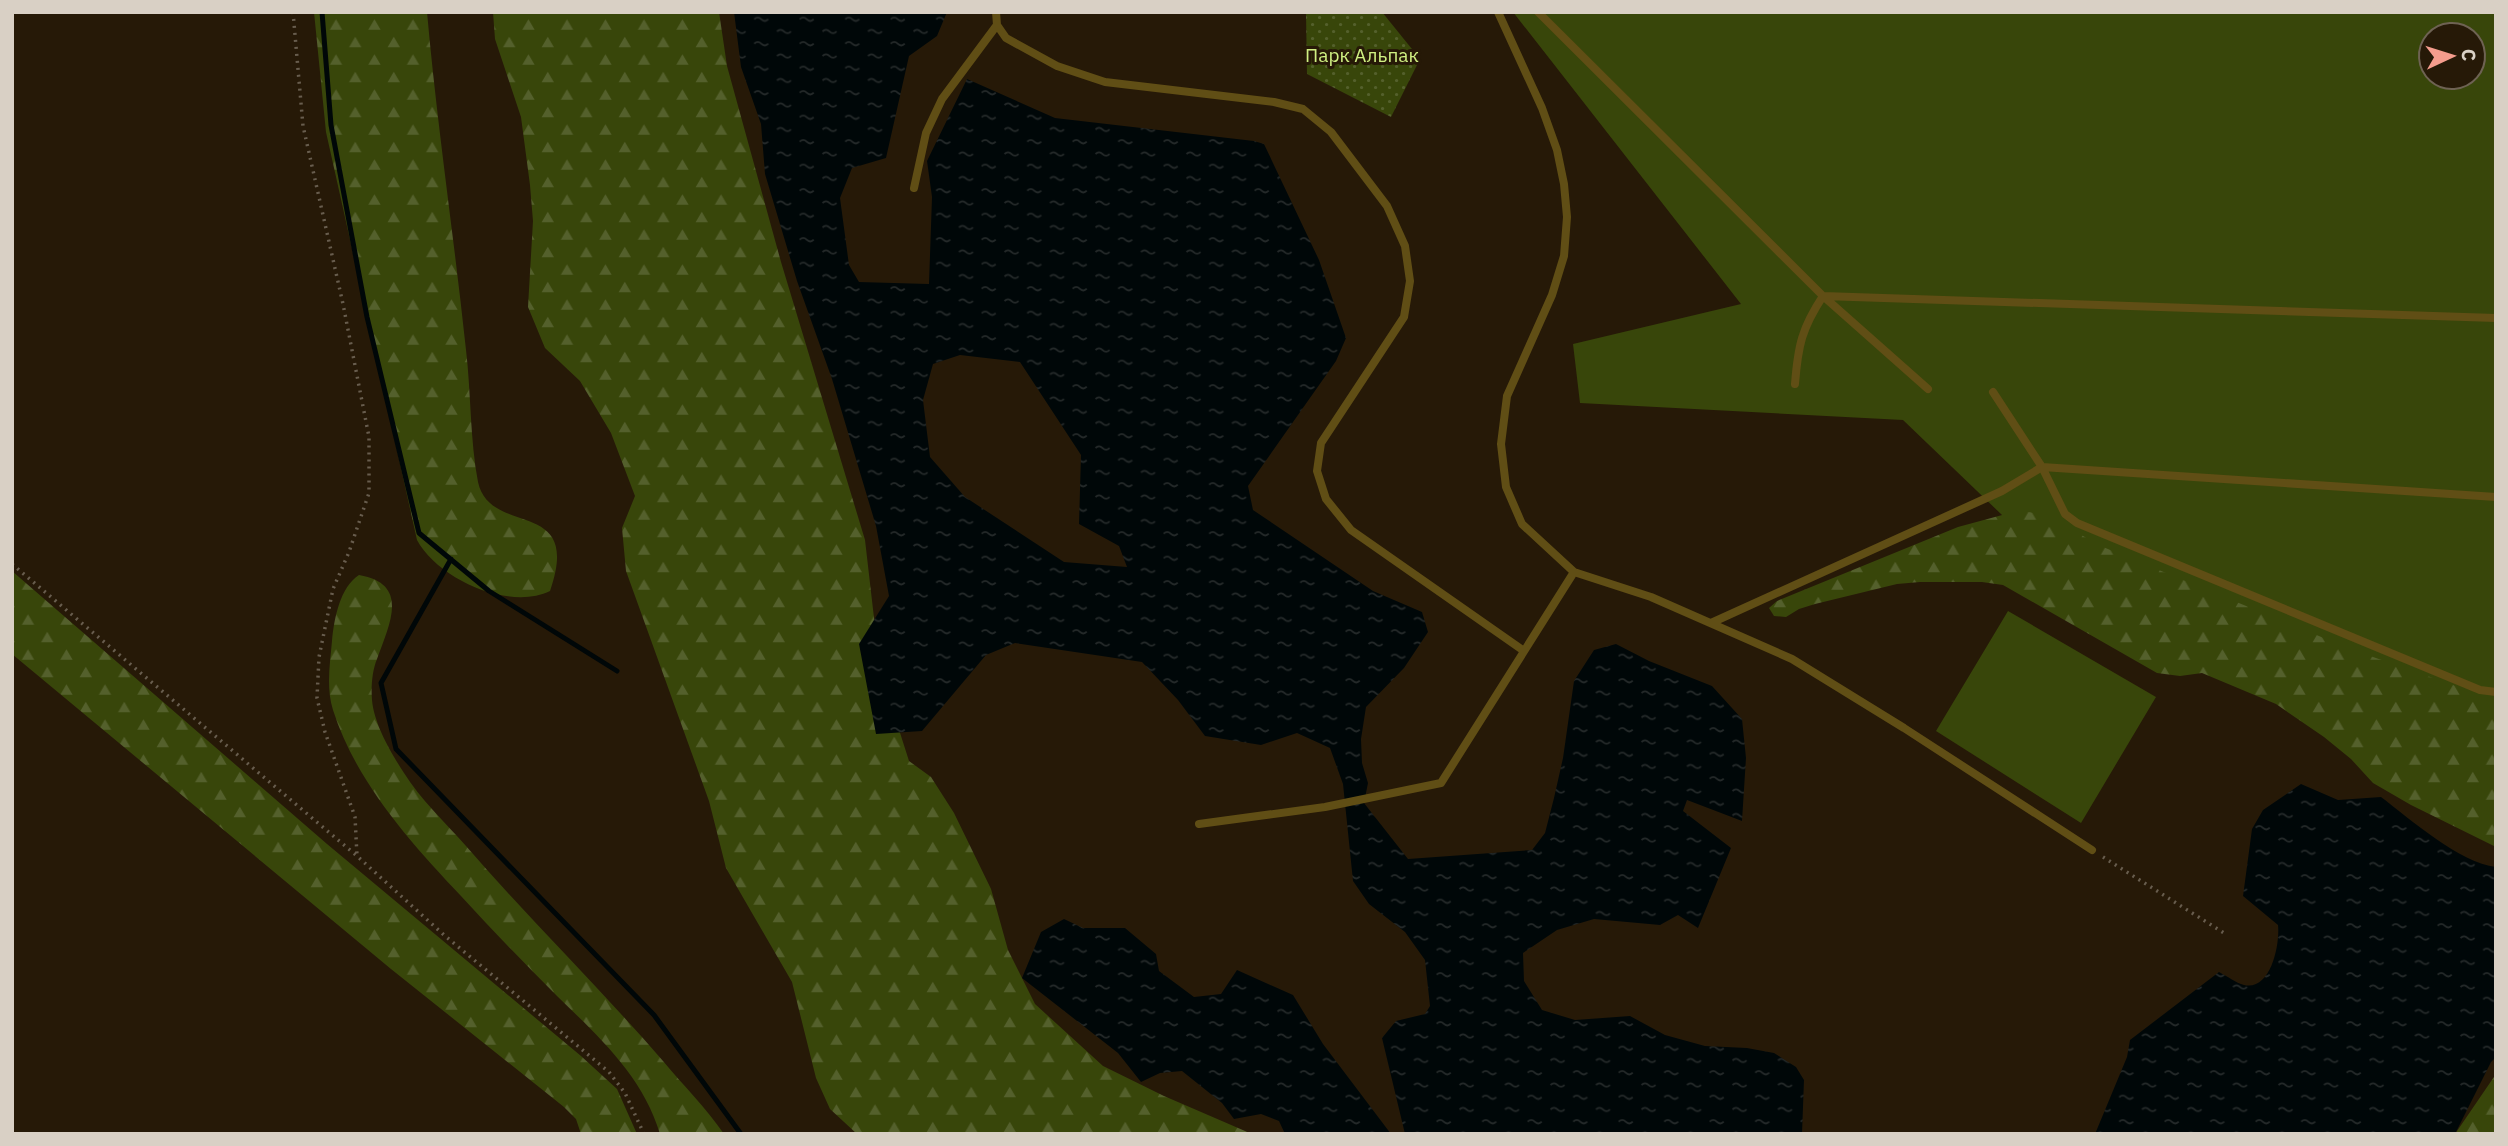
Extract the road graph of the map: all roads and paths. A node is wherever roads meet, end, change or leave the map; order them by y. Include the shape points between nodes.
1 (293, 12) edge
2 (996, 12) edge
3 (1498, 12) edge
4 (1538, 12) edge
5 (997, 25) junction
6 (914, 188) dead end
7 (1824, 296) junction
8 (2496, 318) edge
9 (1795, 384) dead end
10 (1928, 389) dead end
11 (1993, 392) dead end
12 (2042, 467) junction
13 (2496, 497) edge
14 (12, 564) edge
15 (1574, 572) junction
16 (1711, 624) junction
17 (1524, 651) junction
18 (2496, 692) edge
19 (1199, 824) dead end
20 (2092, 850) joint
21 (357, 856) junction
22 (2224, 933) dead end
23 (644, 1134) edge

1 - 21 path via 303,126 369,437 369,494 333,589 318,657 317,698 355,817
2 - 5 lane
3 - 15 lane via 1557,150 1567,217 1564,256 1552,295 1507,396 1500,444 1506,487 1522,524
4 - 7 lane
5 - 6 lane via 942,99 926,133
5 - 17 lane via 1006,38 1057,66 1105,82 1274,102 1303,109 1331,132 1387,206 1405,246 1410,281 1404,317 1321,443 1317,471 1326,499 1351,530
7 - 8 lane
7 - 9 lane via 1806,322 1797,351
7 - 10 lane
11 - 12 lane
12 - 13 lane
12 - 16 lane via 2002,491
12 - 18 lane via 2065,514 2077,523 2467,685
14 - 21 path
15 - 16 lane via 1651,597
15 - 17 lane
16 - 20 lane via 1792,659
17 - 19 lane via 1441,783 1325,807
20 - 22 path
21 - 23 path via 609,1072 625,1093

